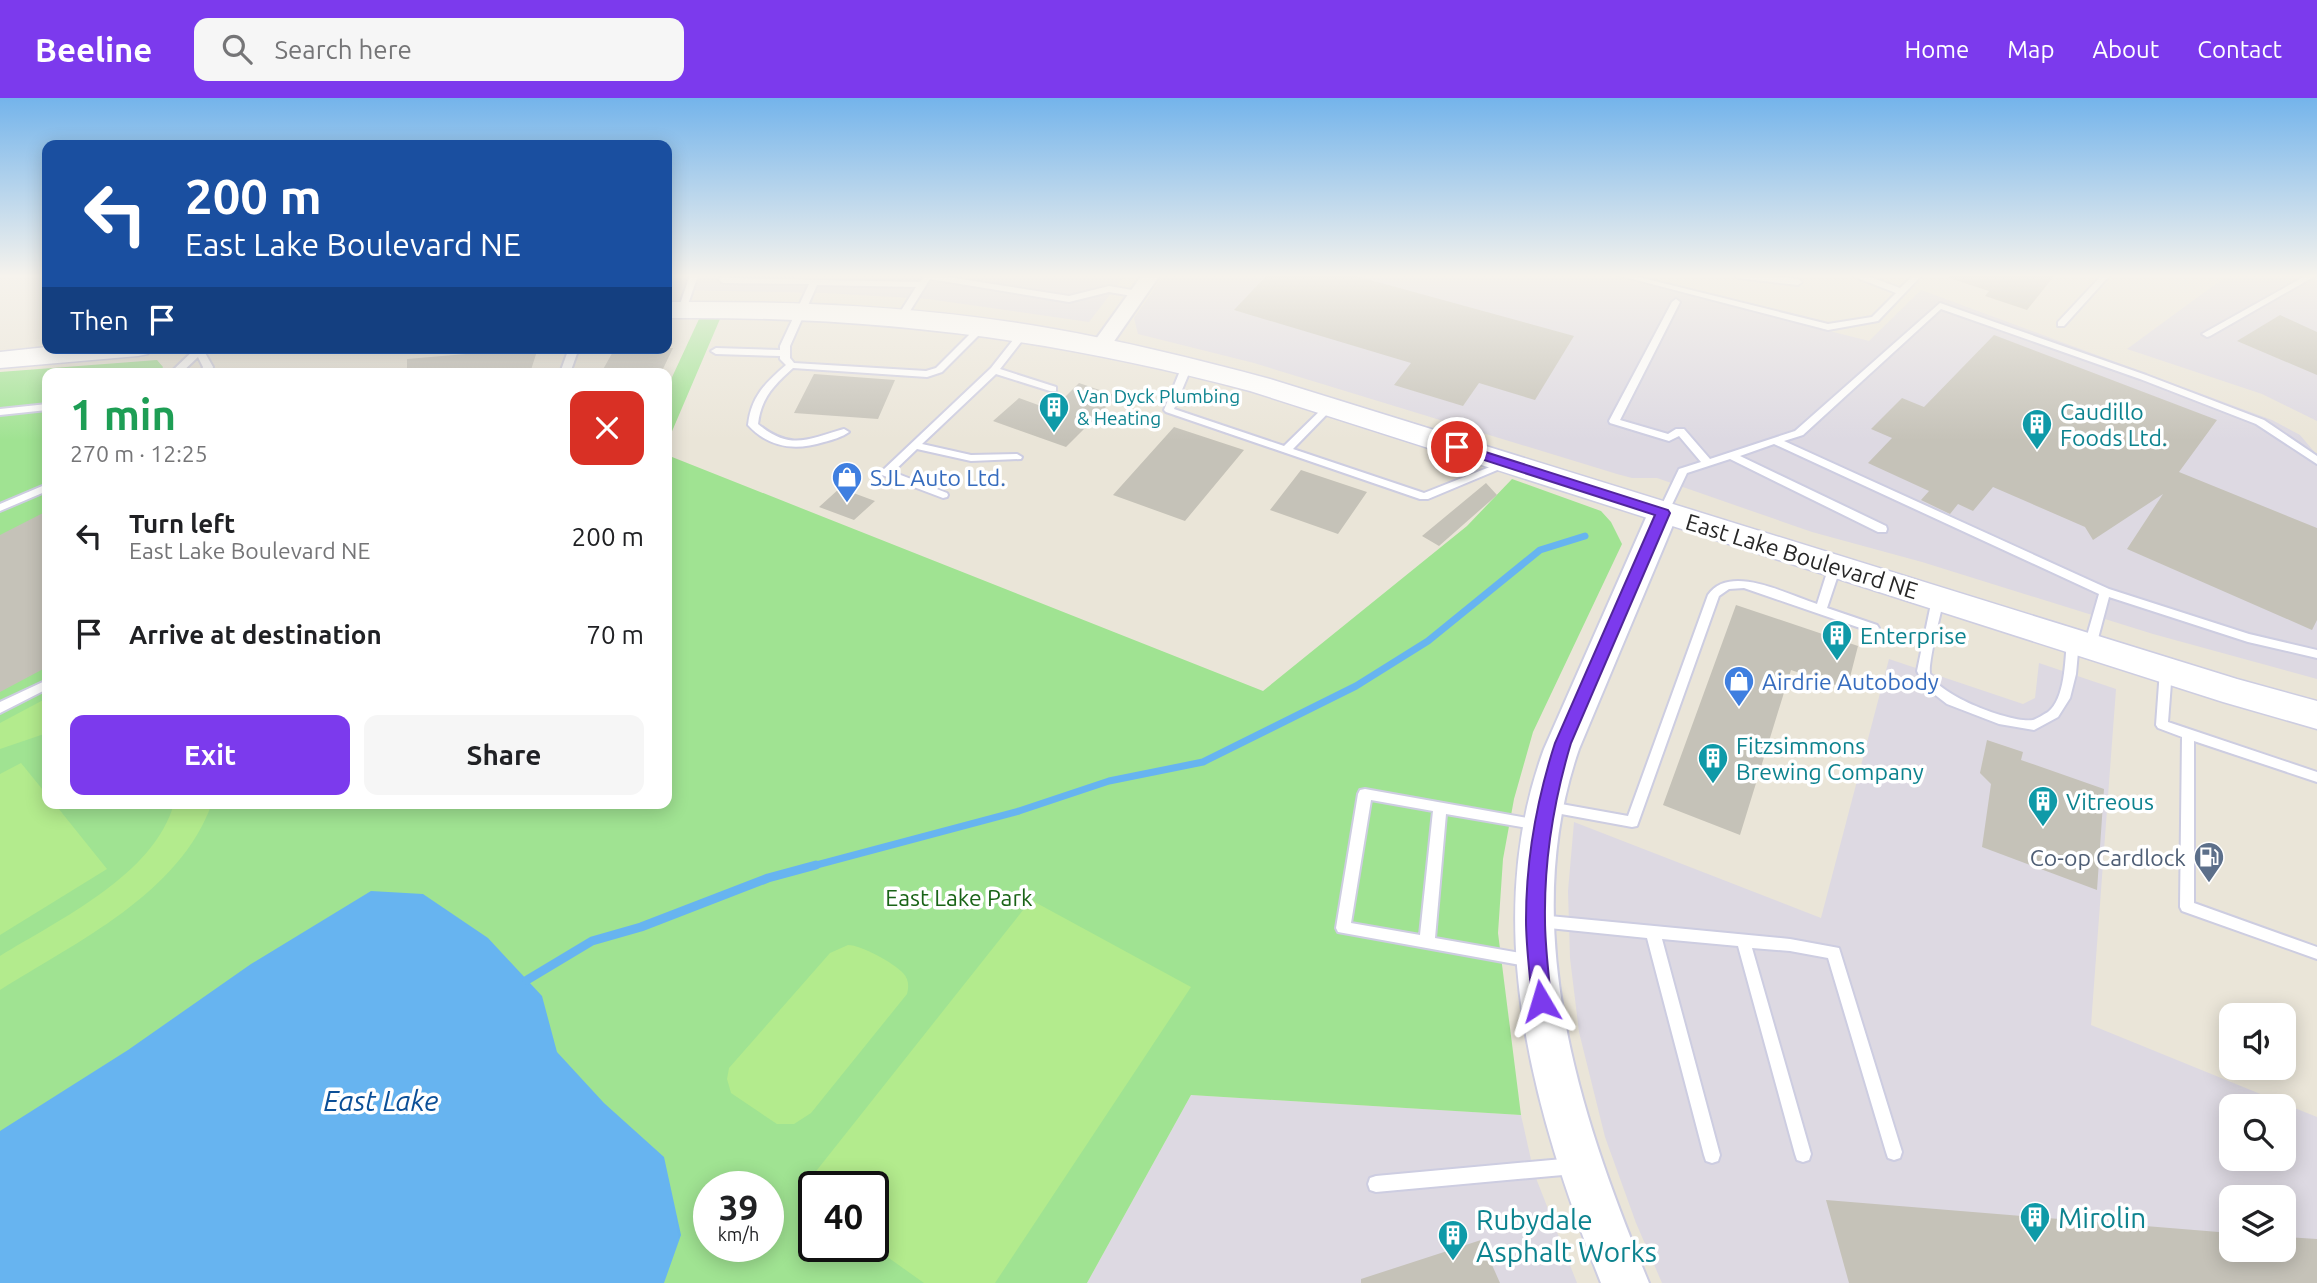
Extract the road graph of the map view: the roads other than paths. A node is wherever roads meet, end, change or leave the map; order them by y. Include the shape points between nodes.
1 (793, 330) edge
2 (979, 330) edge
3 (1012, 330) edge
4 (1112, 330) edge
5 (1661, 330) edge
6 (1913, 330) edge
7 (2009, 330) edge
8 (2214, 330) edge
9 (1024, 332) junction
10 (2207, 334) dead end
11 (1101, 346) junction
12 (42, 350) edge
13 (716, 351) dead end
14 (784, 353) junction
15 (196, 354) edge
16 (0, 360) edge
17 (790, 365) junction
18 (1187, 366) junction
19 (181, 368) edge
20 (994, 370) junction
21 (1053, 389) dead end
22 (1329, 407) junction
23 (42, 408) edge
24 (0, 412) edge
25 (844, 432) dead end
26 (1775, 441) junction
27 (915, 446) junction
28 (1286, 450) junction
29 (1730, 455) junction
30 (1017, 457) dead end
31 (2317, 461) edge
32 (1509, 463) junction
33 (1708, 463) junction
34 (42, 489) edge
35 (943, 495) dead end
36 (0, 508) edge
37 (1663, 513) junction
38 (1882, 528) dead end
39 (1835, 566) junction
40 (2105, 592) junction
41 (1938, 598) junction
42 (1821, 610) junction
43 (1873, 628) dead end
44 (2081, 643) junction
45 (2317, 654) edge
46 (2166, 670) junction
47 (42, 687) edge
48 (0, 708) edge
49 (2317, 715) edge
50 (2188, 734) junction
51 (2317, 777) edge
52 (1440, 807) junction
53 (1544, 816) junction
54 (1535, 921) junction
55 (1653, 932) junction
56 (1743, 940) junction
57 (1427, 942) junction
58 (2317, 953) edge
59 (1537, 962) junction
60 (1894, 1152) dead end
61 (1803, 1154) dead end
62 (1712, 1155) dead end
63 (1581, 1165) junction
64 (1376, 1184) dead end
65 (1625, 1283) edge

1 - 14 lane
2 - 17 lane via 939,370 926,374
3 - 9 main road, East Lake Boulevard NE
4 - 11 street
5 - 33 lane via 1614,421 1669,438 1680,431
6 - 26 lane via 1799,433
7 - 31 lane via 2260,422
8 - 10 lane
9 - 11 main road, East Lake Boulevard NE
9 - 20 lane
11 - 18 main road, East Lake Boulevard NE
12 - 16 main road
13 - 14 lane
14 - 17 lane
15 - 19 lane
17 - 25 lane via 761,393 754,405 753,425 768,440 802,447
18 - 22 main road, East Lake Boulevard NE
18 - 28 lane via 1169,410
20 - 21 lane
20 - 27 lane
22 - 28 lane
22 - 32 main road, East Lake Boulevard NE
23 - 24 lane
26 - 29 lane
26 - 40 lane
27 - 30 lane via 971,458
27 - 35 lane via 886,473
28 - 32 lane via 1424,497
29 - 33 lane
29 - 38 lane
32 - 37 main road, East Lake Boulevard NE
33 - 37 lane via 1683,471
34 - 36 lane
37 - 39 main road, East Lake Boulevard NE
37 - 53 street via 1563,743
39 - 41 main road, East Lake Boulevard NE
39 - 42 lane
40 - 44 lane
40 - 45 lane via 2248,638
41 - 44 main road, East Lake Boulevard NE
41 - 44 lane via 1923,671 1931,687 1951,701 1999,719 2034,725 2054,714 2064,698
42 - 43 lane
42 - 53 lane via 1745,584 1719,588 1632,822
44 - 46 main road, East Lake Boulevard NE
46 - 49 main road, East Lake Boulevard NE
46 - 50 lane via 2162,725
47 - 48 lane
50 - 51 lane
50 - 58 lane via 2187,906
52 - 53 lane
52 - 57 lane
52 - 57 lane via 1365,794 1343,928
53 - 54 street
54 - 55 lane
54 - 59 street
55 - 56 lane
55 - 62 lane
56 - 60 lane via 1833,953
56 - 61 lane
57 - 59 lane
59 - 63 street via 1553,1074
63 - 64 lane
63 - 65 street

